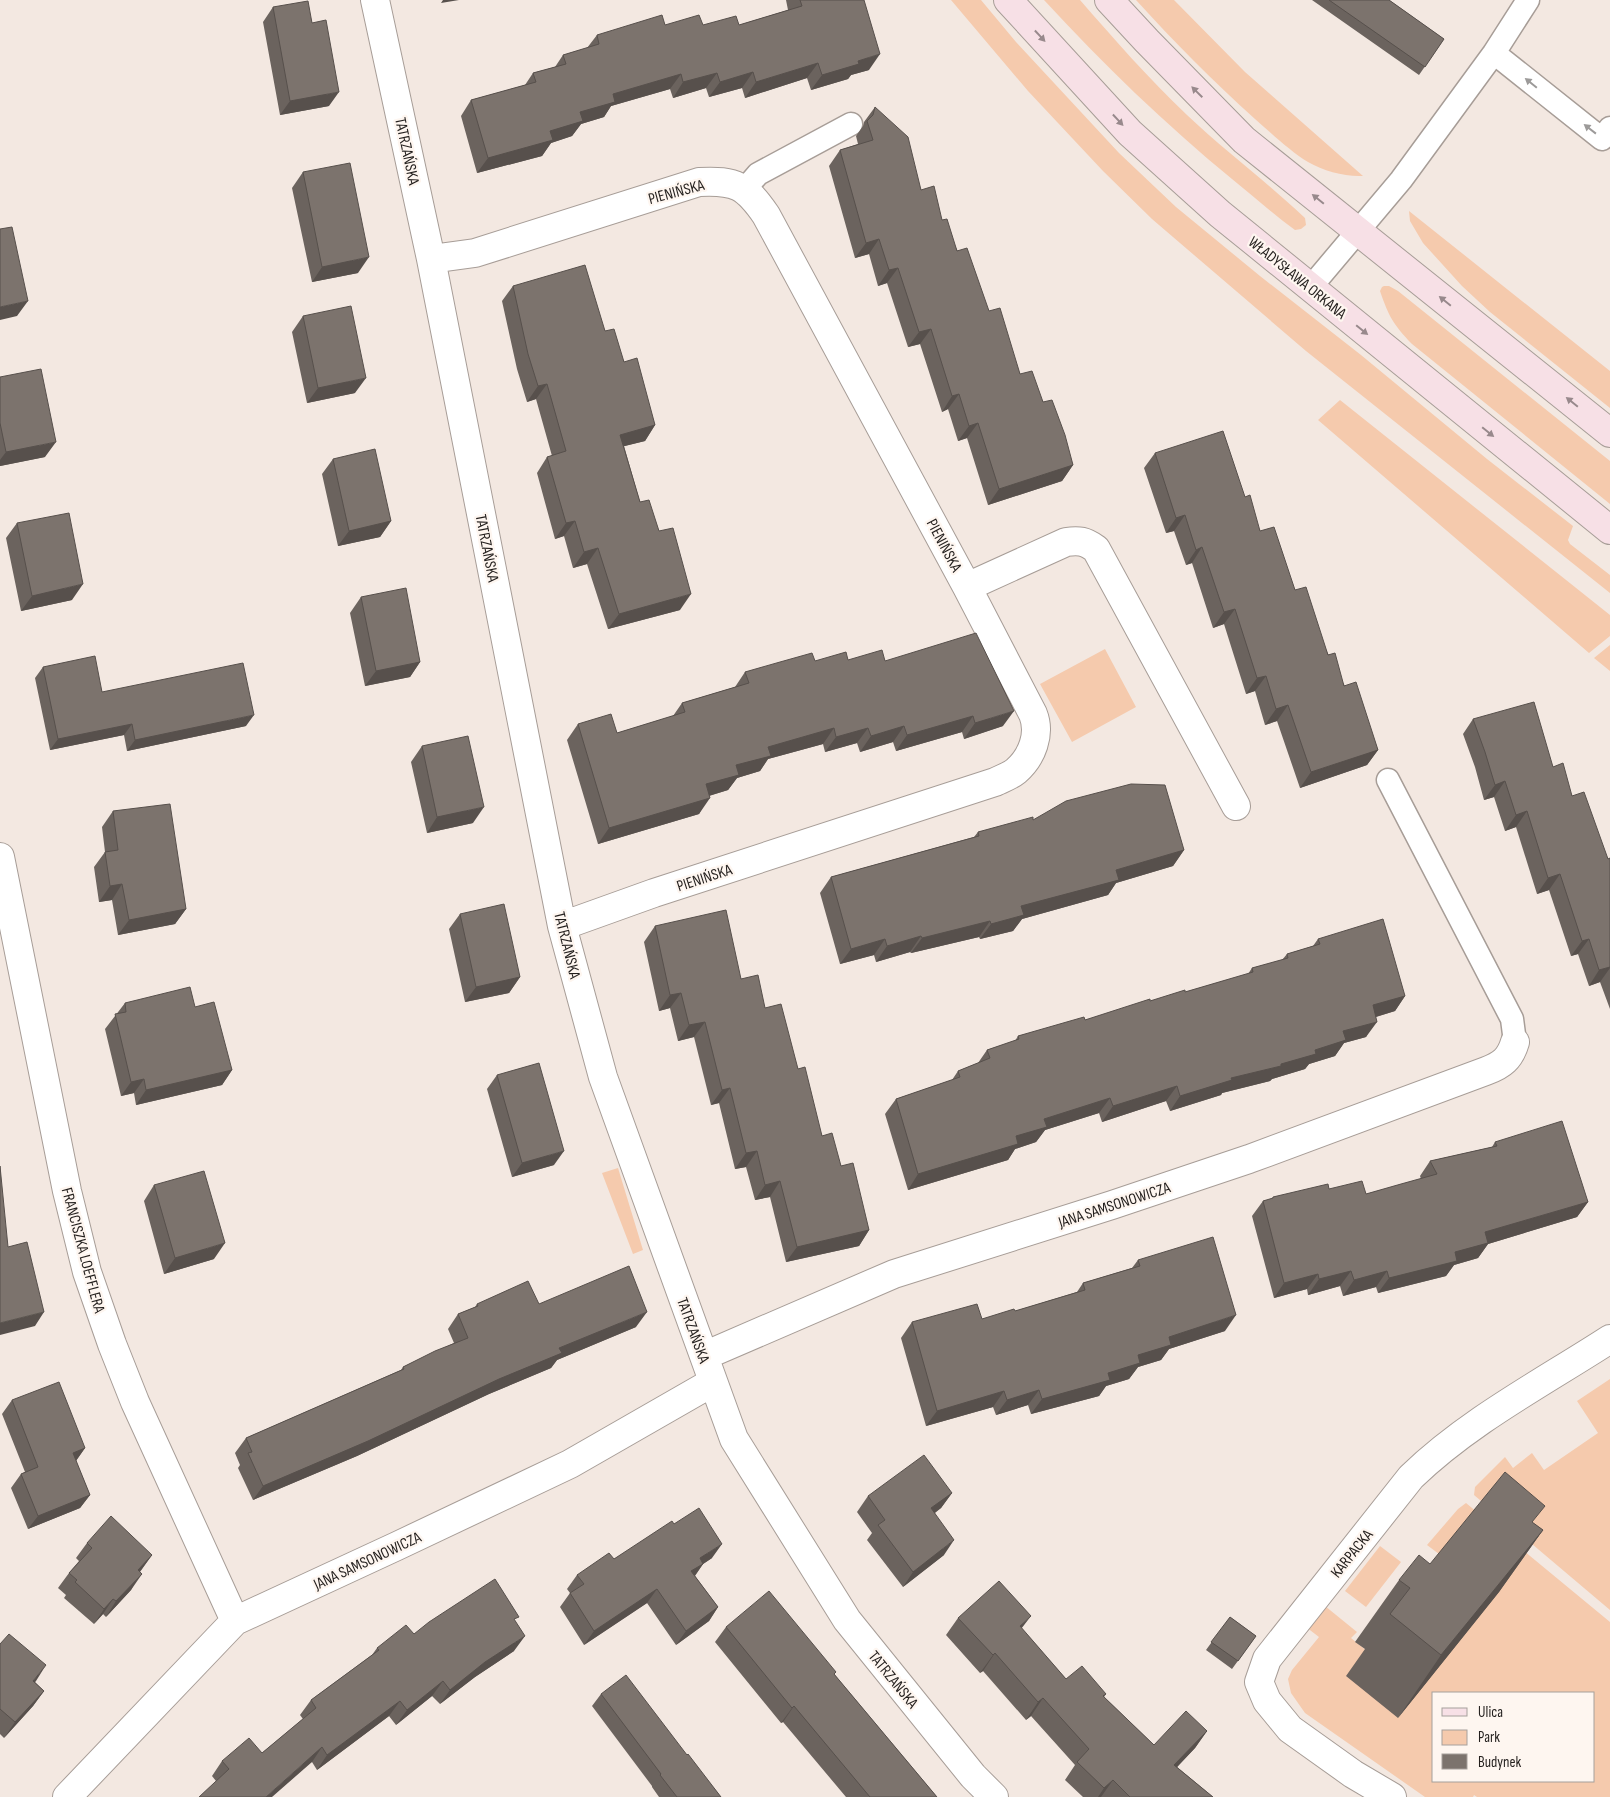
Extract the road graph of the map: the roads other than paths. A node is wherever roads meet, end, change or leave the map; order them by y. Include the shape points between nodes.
1 (374, 0) edge
2 (1008, 0) edge
3 (1109, 0) edge
4 (1528, 0) edge
5 (1494, 53) junction
6 (851, 124) dead end
7 (1610, 128) edge
8 (745, 189) junction
9 (1357, 231) junction
10 (431, 259) junction
11 (1310, 288) junction
12 (1610, 433) edge
13 (1610, 530) edge
14 (967, 586) junction
15 (1388, 780) dead end
16 (1236, 806) dead end
17 (0, 857) edge
18 (562, 926) junction
19 (1515, 1042) joint
20 (1610, 1339) edge
21 (704, 1356) junction
22 (713, 1382) junction
23 (235, 1621) junction
24 (67, 1797) edge
25 (994, 1797) edge
26 (1392, 1797) edge

1 - 10 street, TATRZAŃSKA
2 -> 11 street, WŁADYSŁAWA ORKANA via 1130,133 1220,214
9 -> 3 street via 1244,140
4 - 5 lane
7 -> 5 lane via 1602,139
5 - 9 lane via 1401,180
6 - 8 lane via 758,174
8 - 10 street, PIENIŃSKA via 714,181 699,182 475,253
8 - 14 street, PIENIŃSKA via 766,215
9 - 11 lane
12 -> 9 street
10 - 18 street, TATRZAŃSKA
11 -> 13 street, WŁADYSŁAWA ORKANA
14 - 16 street via 1066,542 1087,542 1096,549
14 - 18 street, PIENIŃSKA via 1037,724 1036,740 1015,772 995,782
15 - 19 lane via 1512,1018
17 - 23 street, FRANCISZKA LOEFFLERA via 67,1191 87,1272 135,1402
18 - 21 street, TATRZAŃSKA via 603,1077
19 - 21 street, JANA SAMSONOWICZA via 1512,1053 1500,1066 1249,1159 894,1274
20 - 26 street, KARPACKA via 1466,1430 1411,1477 1267,1659 1259,1682 1267,1701 1290,1729
21 - 22 street, TATRZAŃSKA
22 - 23 street, JANA SAMSONOWICZA via 570,1464
22 - 25 street, TATRZAŃSKA via 734,1439 847,1620 973,1776
23 - 24 street, JANA SAMSONOWICZA

